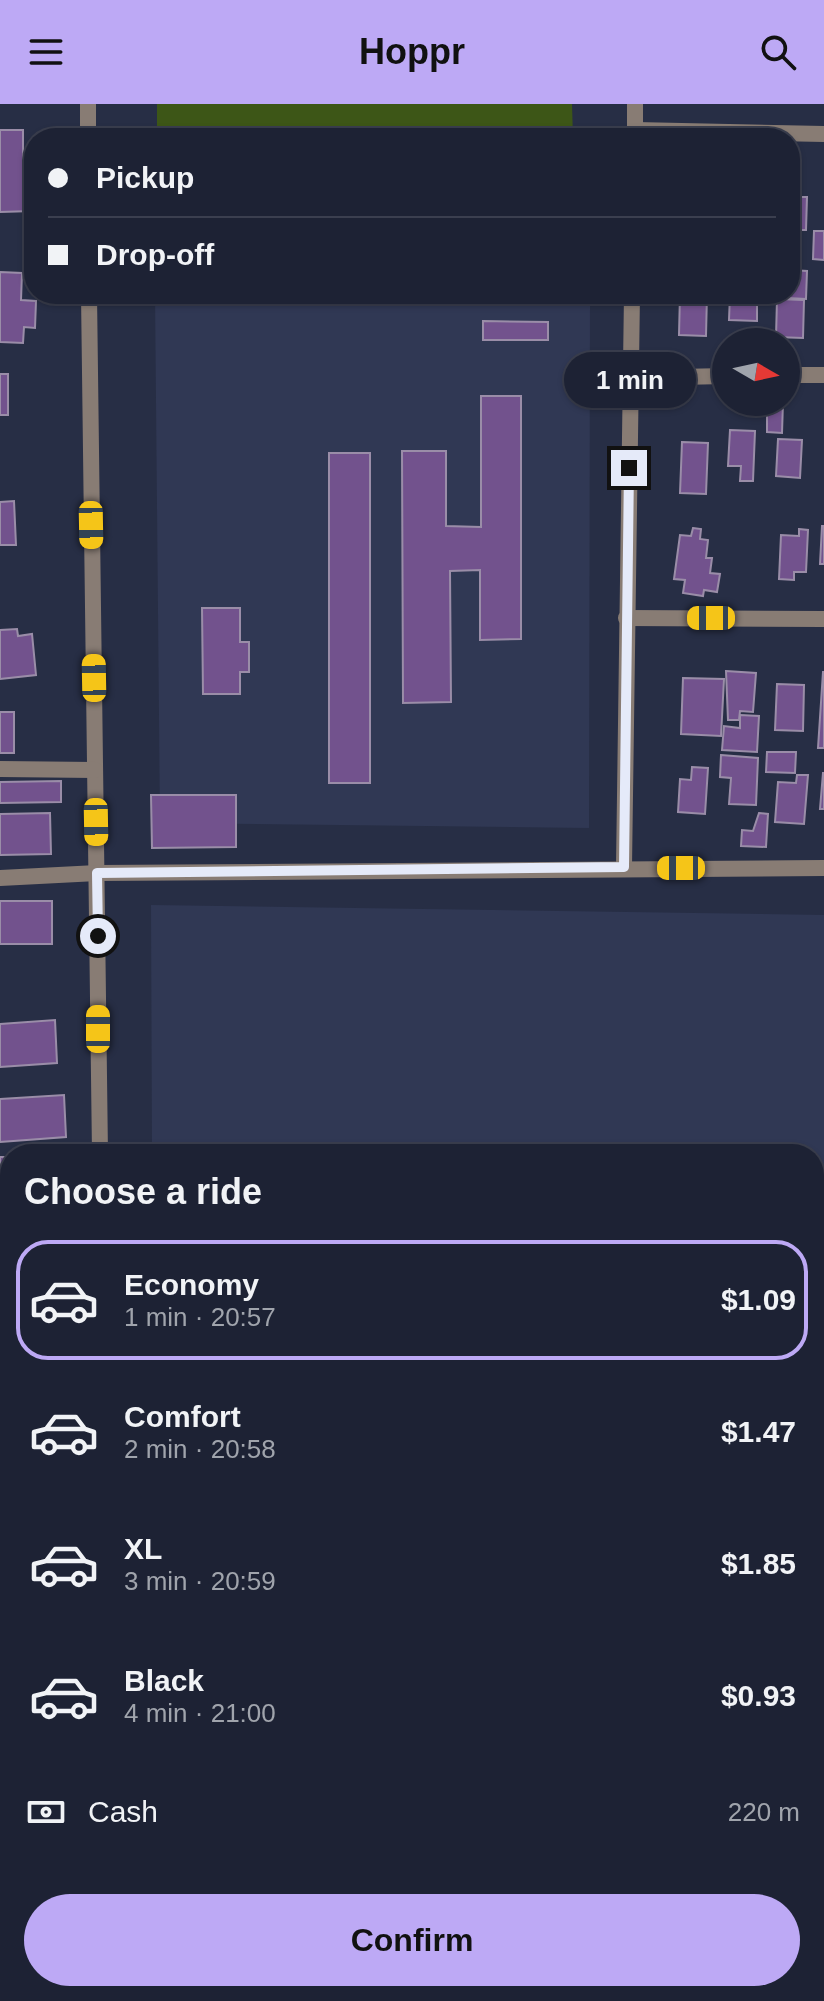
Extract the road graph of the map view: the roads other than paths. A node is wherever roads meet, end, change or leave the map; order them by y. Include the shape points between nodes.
1 (88, 104) edge
2 (635, 104) edge
3 (88, 128) edge
4 (635, 128) edge
5 (800, 134) edge
6 (824, 134) edge
7 (89, 304) edge
8 (632, 304) edge
9 (800, 375) edge
10 (824, 375) edge
11 (712, 376) edge
12 (631, 378) junction
13 (626, 618) junction
14 (824, 619) edge
15 (0, 769) edge
16 (95, 770) junction
17 (624, 867) junction
18 (824, 868) edge
19 (97, 873) junction
20 (0, 878) edge
21 (100, 1144) edge

1 - 3 street
2 - 4 street
5 - 6 street
7 - 16 street
8 - 12 street
9 - 10 street
11 - 12 street
12 - 13 street
13 - 14 street
13 - 17 street
15 - 16 street
16 - 19 street
17 - 18 street
17 - 19 street
19 - 20 street
19 - 21 street

